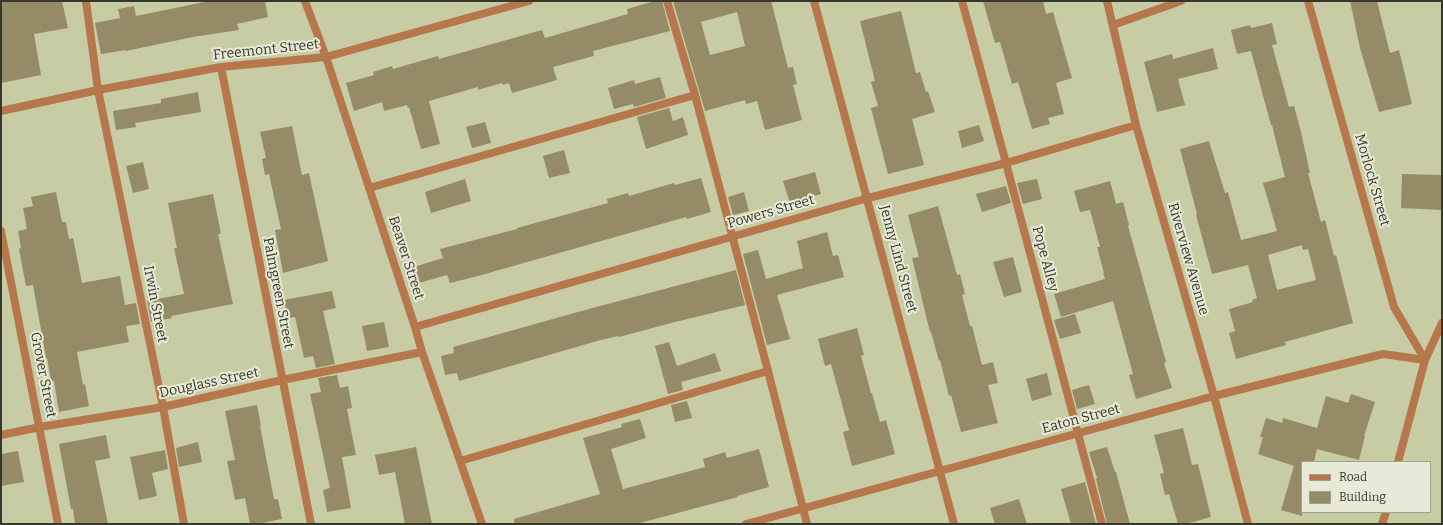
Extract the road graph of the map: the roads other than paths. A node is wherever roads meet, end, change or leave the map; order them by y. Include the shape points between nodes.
1 (86, 1) edge
2 (305, 1) edge
3 (529, 1) edge
4 (666, 1) edge
5 (814, 1) edge
6 (962, 1) edge
7 (1107, 1) edge
8 (1181, 1) edge
9 (1308, 1) edge
10 (1113, 25) junction
11 (326, 58) junction
12 (220, 66) junction
13 (98, 90) junction
14 (695, 95) junction
15 (1, 111) edge
16 (1136, 125) junction
17 (1006, 163) junction
18 (369, 188) junction
19 (868, 198) junction
20 (1, 231) edge
21 (732, 236) junction
22 (1442, 323) edge
23 (415, 327) junction
24 (422, 352) junction
25 (1425, 360) junction
26 (768, 371) junction
27 (282, 380) junction
28 (1214, 396) junction
29 (163, 407) junction
30 (40, 427) junction
31 (1077, 434) junction
32 (1, 435) edge
33 (460, 461) junction
34 (1398, 461) edge
35 (941, 471) junction
36 (802, 508) junction
37 (1386, 513) edge
38 (58, 524) edge
39 (184, 524) edge
40 (311, 524) edge
41 (482, 524) edge
42 (746, 524) edge
43 (807, 524) edge
44 (954, 524) edge
45 (1102, 524) edge
46 (1248, 524) edge
47 (1382, 524) edge

1 - 13 street, Irwin Street
2 - 11 street, Beaver Street
3 - 11 street, Freemont Street
4 - 14 street
5 - 19 street, Jenny Lind Street
6 - 17 street, Pope Alley
7 - 10 street, Riverview Avenue
8 - 10 street
9 - 25 street, Morlock Street via 1394,307
10 - 16 street, Riverview Avenue
11 - 12 street, Freemont Street
11 - 18 street, Beaver Street
12 - 13 street, Freemont Street
12 - 27 street, Palmgreen Street
13 - 15 street, Freemont Street
13 - 29 street, Irwin Street
14 - 18 street
14 - 21 street
16 - 17 street, Powers Street
16 - 28 street, Riverview Avenue
17 - 19 street, Powers Street
17 - 31 street, Pope Alley
18 - 23 street, Beaver Street
19 - 21 street, Powers Street
19 - 35 street, Jenny Lind Street
20 - 30 street, Grover Street
21 - 23 street, Powers Street
21 - 26 street
22 - 25 street
23 - 24 street, Beaver Street
24 - 27 street, Douglass Street
24 - 33 street, Beaver Street
25 - 28 street, Eaton Street via 1383,354
25 - 34 street
26 - 33 street
26 - 36 street
27 - 29 street, Douglass Street
27 - 40 street, Palmgreen Street
28 - 31 street, Eaton Street
28 - 46 street, Riverview Avenue
29 - 30 street, Douglass Street
29 - 39 street, Irwin Street
30 - 32 street, Douglass Street
30 - 38 street, Grover Street
31 - 35 street, Eaton Street
31 - 45 street, Pope Alley
33 - 41 street, Beaver Street
35 - 36 street, Eaton Street
35 - 44 street, Jenny Lind Street
36 - 42 street, Eaton Street
36 - 43 street
37 - 47 street

